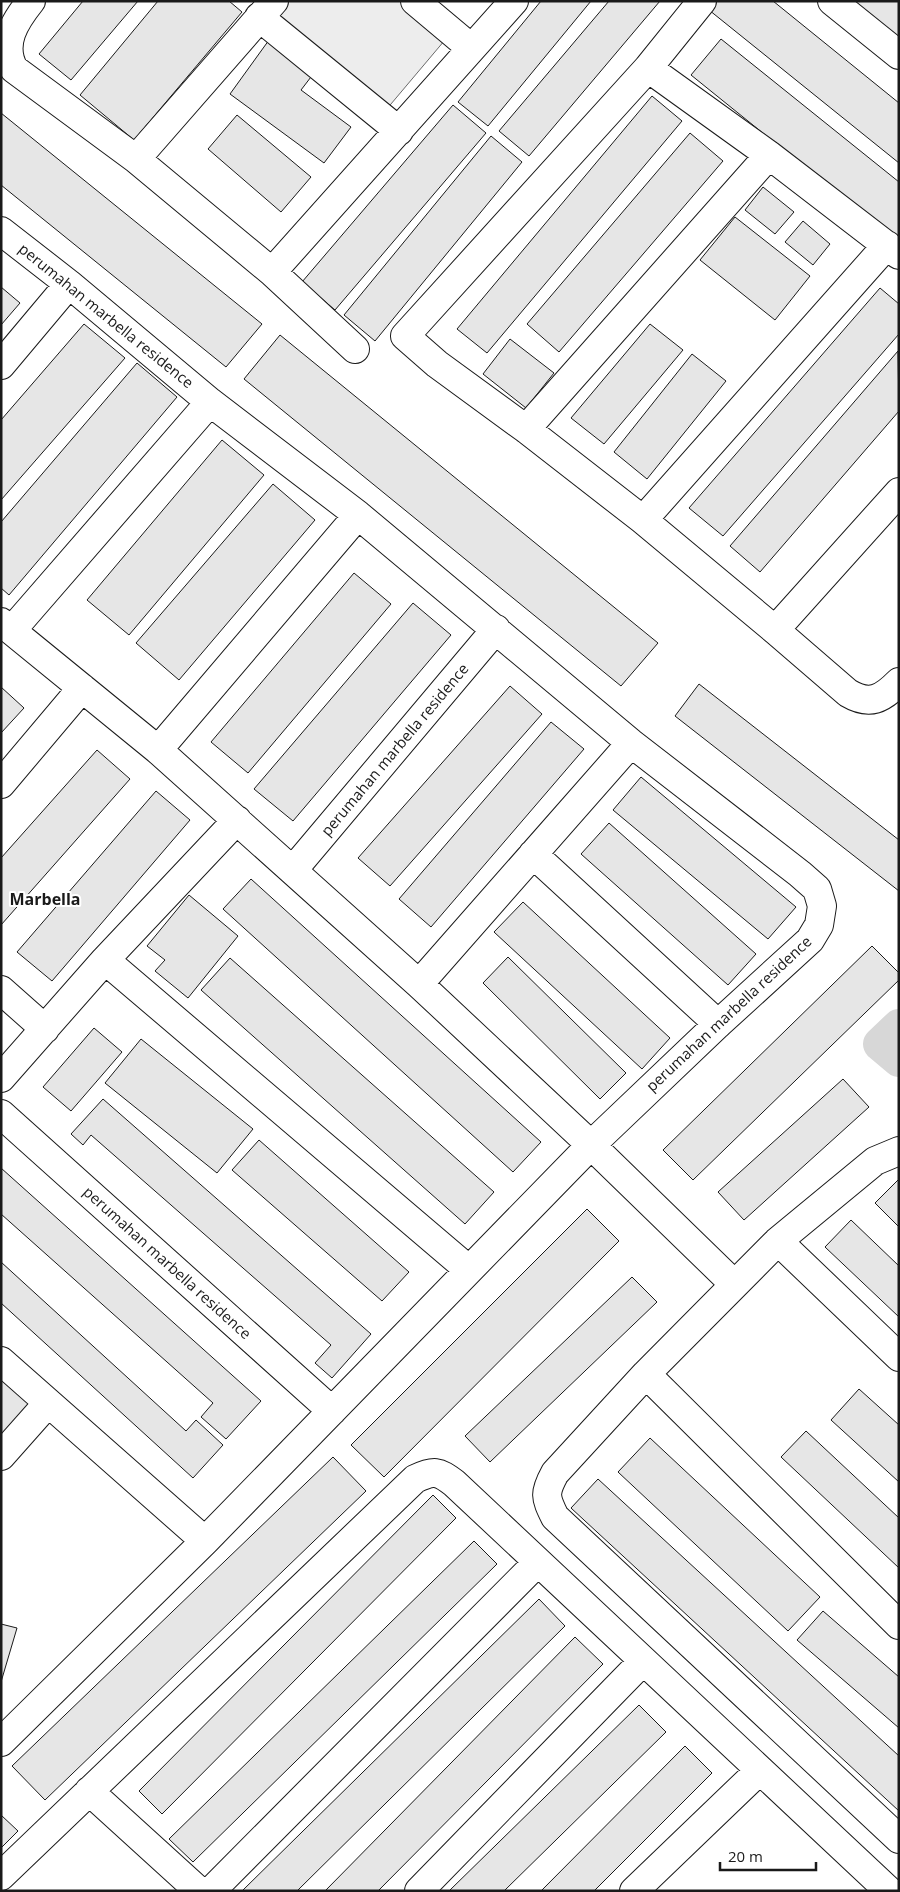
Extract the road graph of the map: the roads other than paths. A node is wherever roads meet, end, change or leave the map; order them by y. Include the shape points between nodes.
1 (32, 1) edge
2 (415, 1) edge
3 (514, 1) edge
4 (702, 1) edge
5 (832, 1) edge
6 (267, 9) edge
7 (471, 48) junction
8 (899, 55) edge
9 (648, 68) junction
10 (399, 130) junction
11 (769, 155) junction
12 (136, 159) junction
13 (1, 231) edge
14 (893, 250) edge
15 (272, 272) junction
16 (69, 284) junction
17 (355, 349) dead end
18 (1, 365) edge
19 (210, 402) junction
20 (526, 429) junction
21 (899, 492) edge
22 (358, 515) junction
23 (643, 520) junction
24 (7, 626) edge
25 (496, 629) junction
26 (775, 630) junction
27 (899, 682) edge
28 (82, 688) junction
29 (631, 743) junction
30 (158, 750) junction
31 (1, 784) edge
32 (237, 820) junction
33 (533, 854) junction
34 (293, 870) junction
35 (105, 960) junction
36 (419, 984) junction
37 (1, 990) edge
38 (718, 1024) junction
39 (45, 1029) junction
40 (1, 1078) edge
41 (1, 1114) edge
42 (591, 1144) junction
43 (899, 1151) edge
44 (778, 1241) junction
45 (469, 1270) junction
46 (734, 1284) junction
47 (899, 1357) edge
48 (1, 1361) edge
49 (646, 1374) junction
50 (48, 1403) junction
51 (332, 1411) junction
52 (1, 1456) edge
53 (206, 1541) junction
54 (537, 1563) junction
55 (899, 1625) edge
56 (643, 1662) junction
57 (1, 1742) edge
58 (760, 1770) junction
59 (89, 1791) junction
60 (899, 1839) edge
61 (1, 1876) edge
62 (649, 1886) edge
63 (198, 1891) edge
64 (211, 1891) edge
65 (419, 1891) edge
66 (889, 1891) edge

1 - 12 street via 13,24 8,60 14,68
2 - 7 street
3 - 7 street
4 - 9 street
5 - 8 street
6 - 10 street
6 - 12 street
7 - 10 street
9 - 11 street
9 - 20 street via 404,336
10 - 15 street
11 - 14 street
11 - 20 street
12 - 15 street
13 - 16 street, perumahan marbella residence
14 - 23 street
15 - 17 street
16 - 18 street
16 - 19 street, perumahan marbella residence
19 - 22 street, perumahan marbella residence
19 - 24 street
20 - 23 street
21 - 26 street
22 - 25 street, perumahan marbella residence
22 - 30 street
23 - 26 street
24 - 28 street
25 - 29 street, perumahan marbella residence
25 - 34 street, perumahan marbella residence
26 - 27 street via 859,699 881,698
28 - 30 street
28 - 31 street
29 - 33 street
29 - 38 street, perumahan marbella residence via 817,888 822,906 819,925 810,940
30 - 32 street
32 - 34 street
32 - 35 street
33 - 36 street
33 - 38 street
34 - 36 street
35 - 39 street
35 - 45 street
36 - 42 street
37 - 39 street
38 - 42 street, perumahan marbella residence
39 - 40 street
41 - 51 street, perumahan marbella residence
42 - 45 street, perumahan marbella residence
42 - 46 street
43 - 44 street via 875,1161
44 - 46 street
44 - 47 street
45 - 51 street, perumahan marbella residence
46 - 49 street
48 - 50 street
49 - 55 street
49 - 60 street via 555,1473 547,1488 547,1500 555,1517
50 - 52 street
50 - 53 street
51 - 53 street, perumahan marbella residence
53 - 57 street, perumahan marbella residence
54 - 56 street
54 - 59 street via 441,1473 428,1473 415,1479
54 - 64 street
56 - 58 street
56 - 65 street
58 - 62 street
58 - 66 street
59 - 61 street
59 - 63 street

